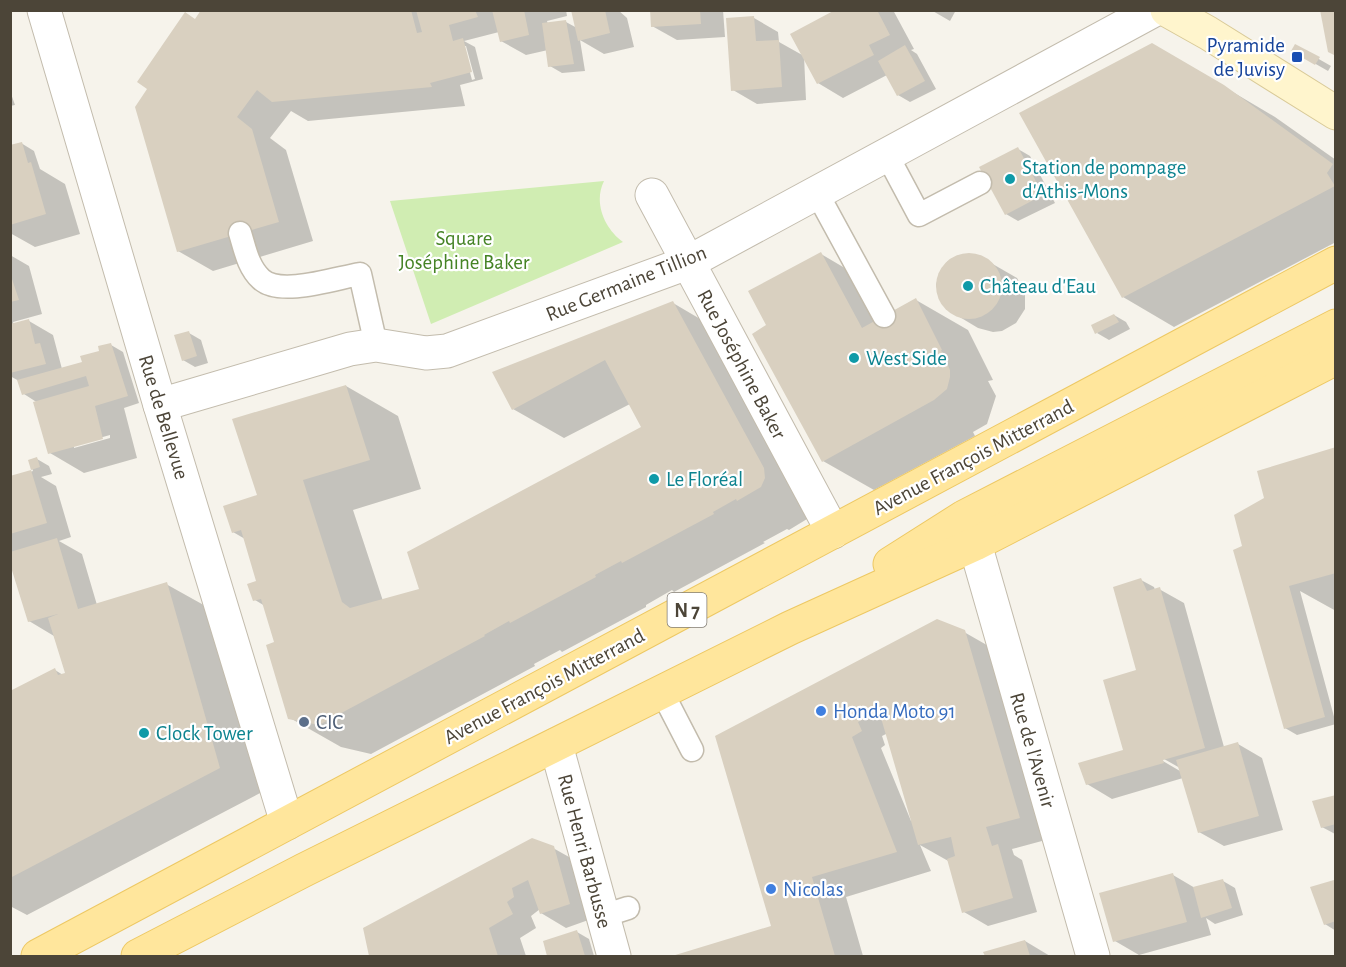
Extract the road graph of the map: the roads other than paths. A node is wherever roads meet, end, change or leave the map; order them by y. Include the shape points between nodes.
1 (44, 10) edge
2 (1154, 10) edge
3 (1167, 10) edge
4 (1206, 22) edge
5 (1335, 113) edge
6 (887, 155) junction
7 (980, 183) dead end
8 (817, 193) junction
9 (652, 195) dead end
10 (240, 233) dead end
11 (1335, 262) edge
12 (687, 263) junction
13 (884, 316) dead end
14 (1335, 327) edge
15 (376, 345) junction
16 (1335, 358) edge
17 (160, 405) junction
18 (833, 532) junction
19 (975, 544) junction
20 (790, 628) junction
21 (662, 692) junction
22 (555, 745) junction
23 (692, 750) dead end
24 (287, 823) junction
25 (142, 956) edge
26 (38, 957) edge
27 (614, 957) edge
28 (1093, 957) edge

1 - 17 street, Rue de Bellevue
2 - 6 street, Rue Germaine Tillion
3 - 4 main road
4 - 5 main road
6 - 7 lane via 919,215
6 - 8 street, Rue Germaine Tillion
8 - 12 street, Rue Germaine Tillion
8 - 13 lane
9 - 12 street, Rue Joséphine Baker
10 - 15 lane via 254,270 262,281 273,286 290,287 360,274
11 - 18 main road, Avenue François Mitterrand / N 7
12 - 15 street, Rue Germaine Tillion via 447,351
12 - 18 street, Rue Joséphine Baker
14 - 20 main road via 964,517
15 - 17 street, Rue Germaine Tillion via 350,349
16 - 19 main road
17 - 24 street, Rue de Bellevue
18 - 24 main road, Avenue François Mitterrand / N 7
19 - 20 main road
19 - 28 street, Rue de l'Avenir
20 - 21 main road
21 - 22 main road
21 - 23 lane
22 - 25 main road via 315,864
22 - 27 street, Rue Henri Barbusse via 616,912
24 - 26 main road, Avenue François Mitterrand / N 7

